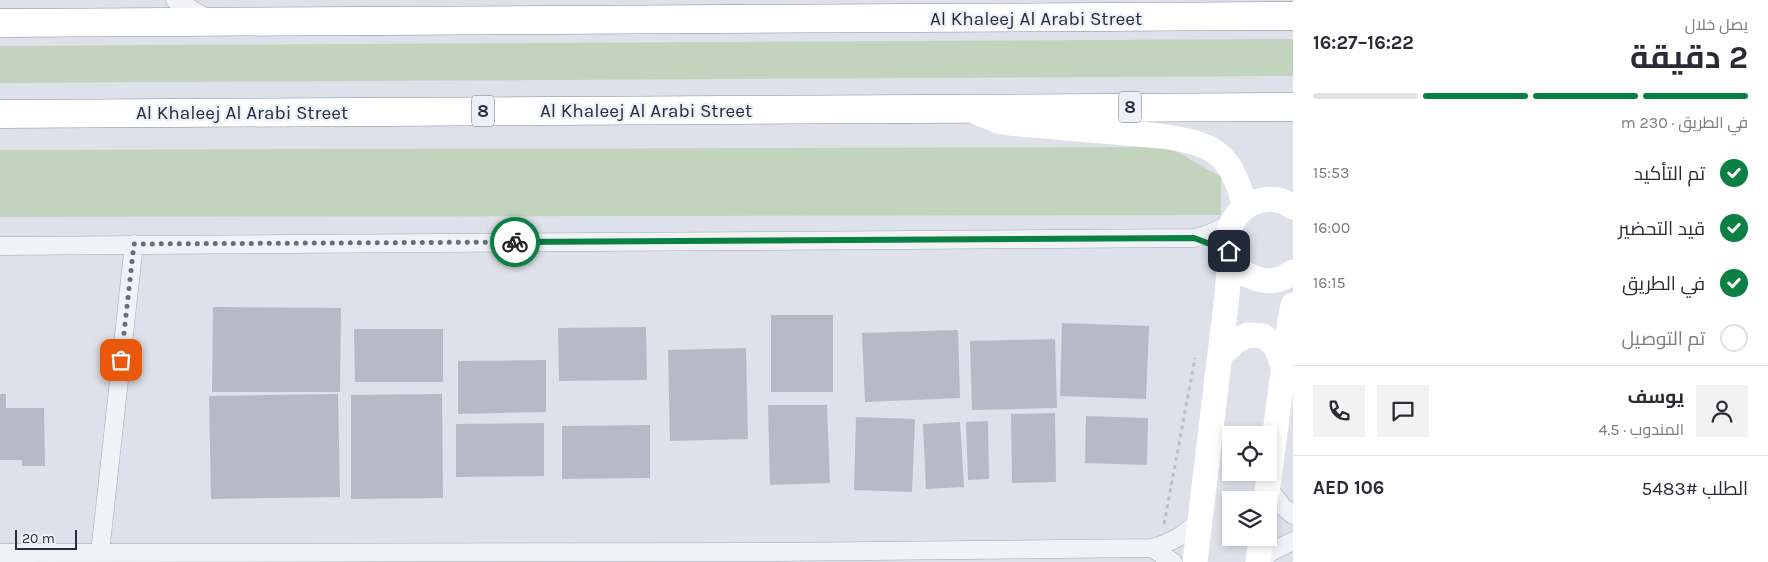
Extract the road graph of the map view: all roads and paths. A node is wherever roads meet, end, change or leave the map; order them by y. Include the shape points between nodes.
1 (175, 0) edge
2 (1293, 16) edge
3 (215, 22) junction
4 (0, 23) edge
5 (967, 107) junction
6 (1293, 107) edge
7 (0, 114) edge
8 (1293, 207) edge
9 (1239, 213) junction
10 (1194, 238) junction
11 (134, 244) junction
12 (0, 246) edge
13 (1229, 253) junction
14 (1293, 272) edge
15 (1293, 305) edge
16 (1220, 355) junction
17 (1195, 358) dead end
18 (1284, 368) junction
19 (1267, 491) edge
20 (1277, 500) edge
21 (1293, 515) edge
22 (1200, 517) junction
23 (1164, 528) dead end
24 (1293, 540) edge
25 (1260, 546) edge
26 (1152, 548) junction
27 (0, 553) edge
28 (100, 557) edge
29 (875, 557) edge
30 (1173, 562) edge
31 (1195, 562) edge
32 (1258, 562) edge

1 - 3 street
2 - 3 highway, Al Khaleej Al Arabi Street
3 - 4 highway, Al Khaleej Al Arabi Street
5 - 6 highway, Al Khaleej Al Arabi Street / 8
5 - 7 highway, Al Khaleej Al Arabi Street / 8
5 - 9 main road via 1009,123 1161,136 1214,150 1238,181
8 - 9 main road via 1281,200 1262,200
9 - 10 street via 1223,228
9 - 13 main road via 1228,235
10 - 11 street
10 - 13 street
11 - 12 street
11 - 28 street
13 - 14 main road via 1243,273 1263,281 1285,278
13 - 16 main road via 1228,295
15 - 18 main road
16 - 18 main road via 1248,335 1263,336 1275,344
16 - 22 main road
17 - 23 path
18 - 19 main road
20 - 21 street
22 - 26 street via 1180,538
22 - 31 main road
24 - 32 street
25 - 32 main road
26 - 29 street
26 - 30 street
27 - 28 street
28 - 29 street

